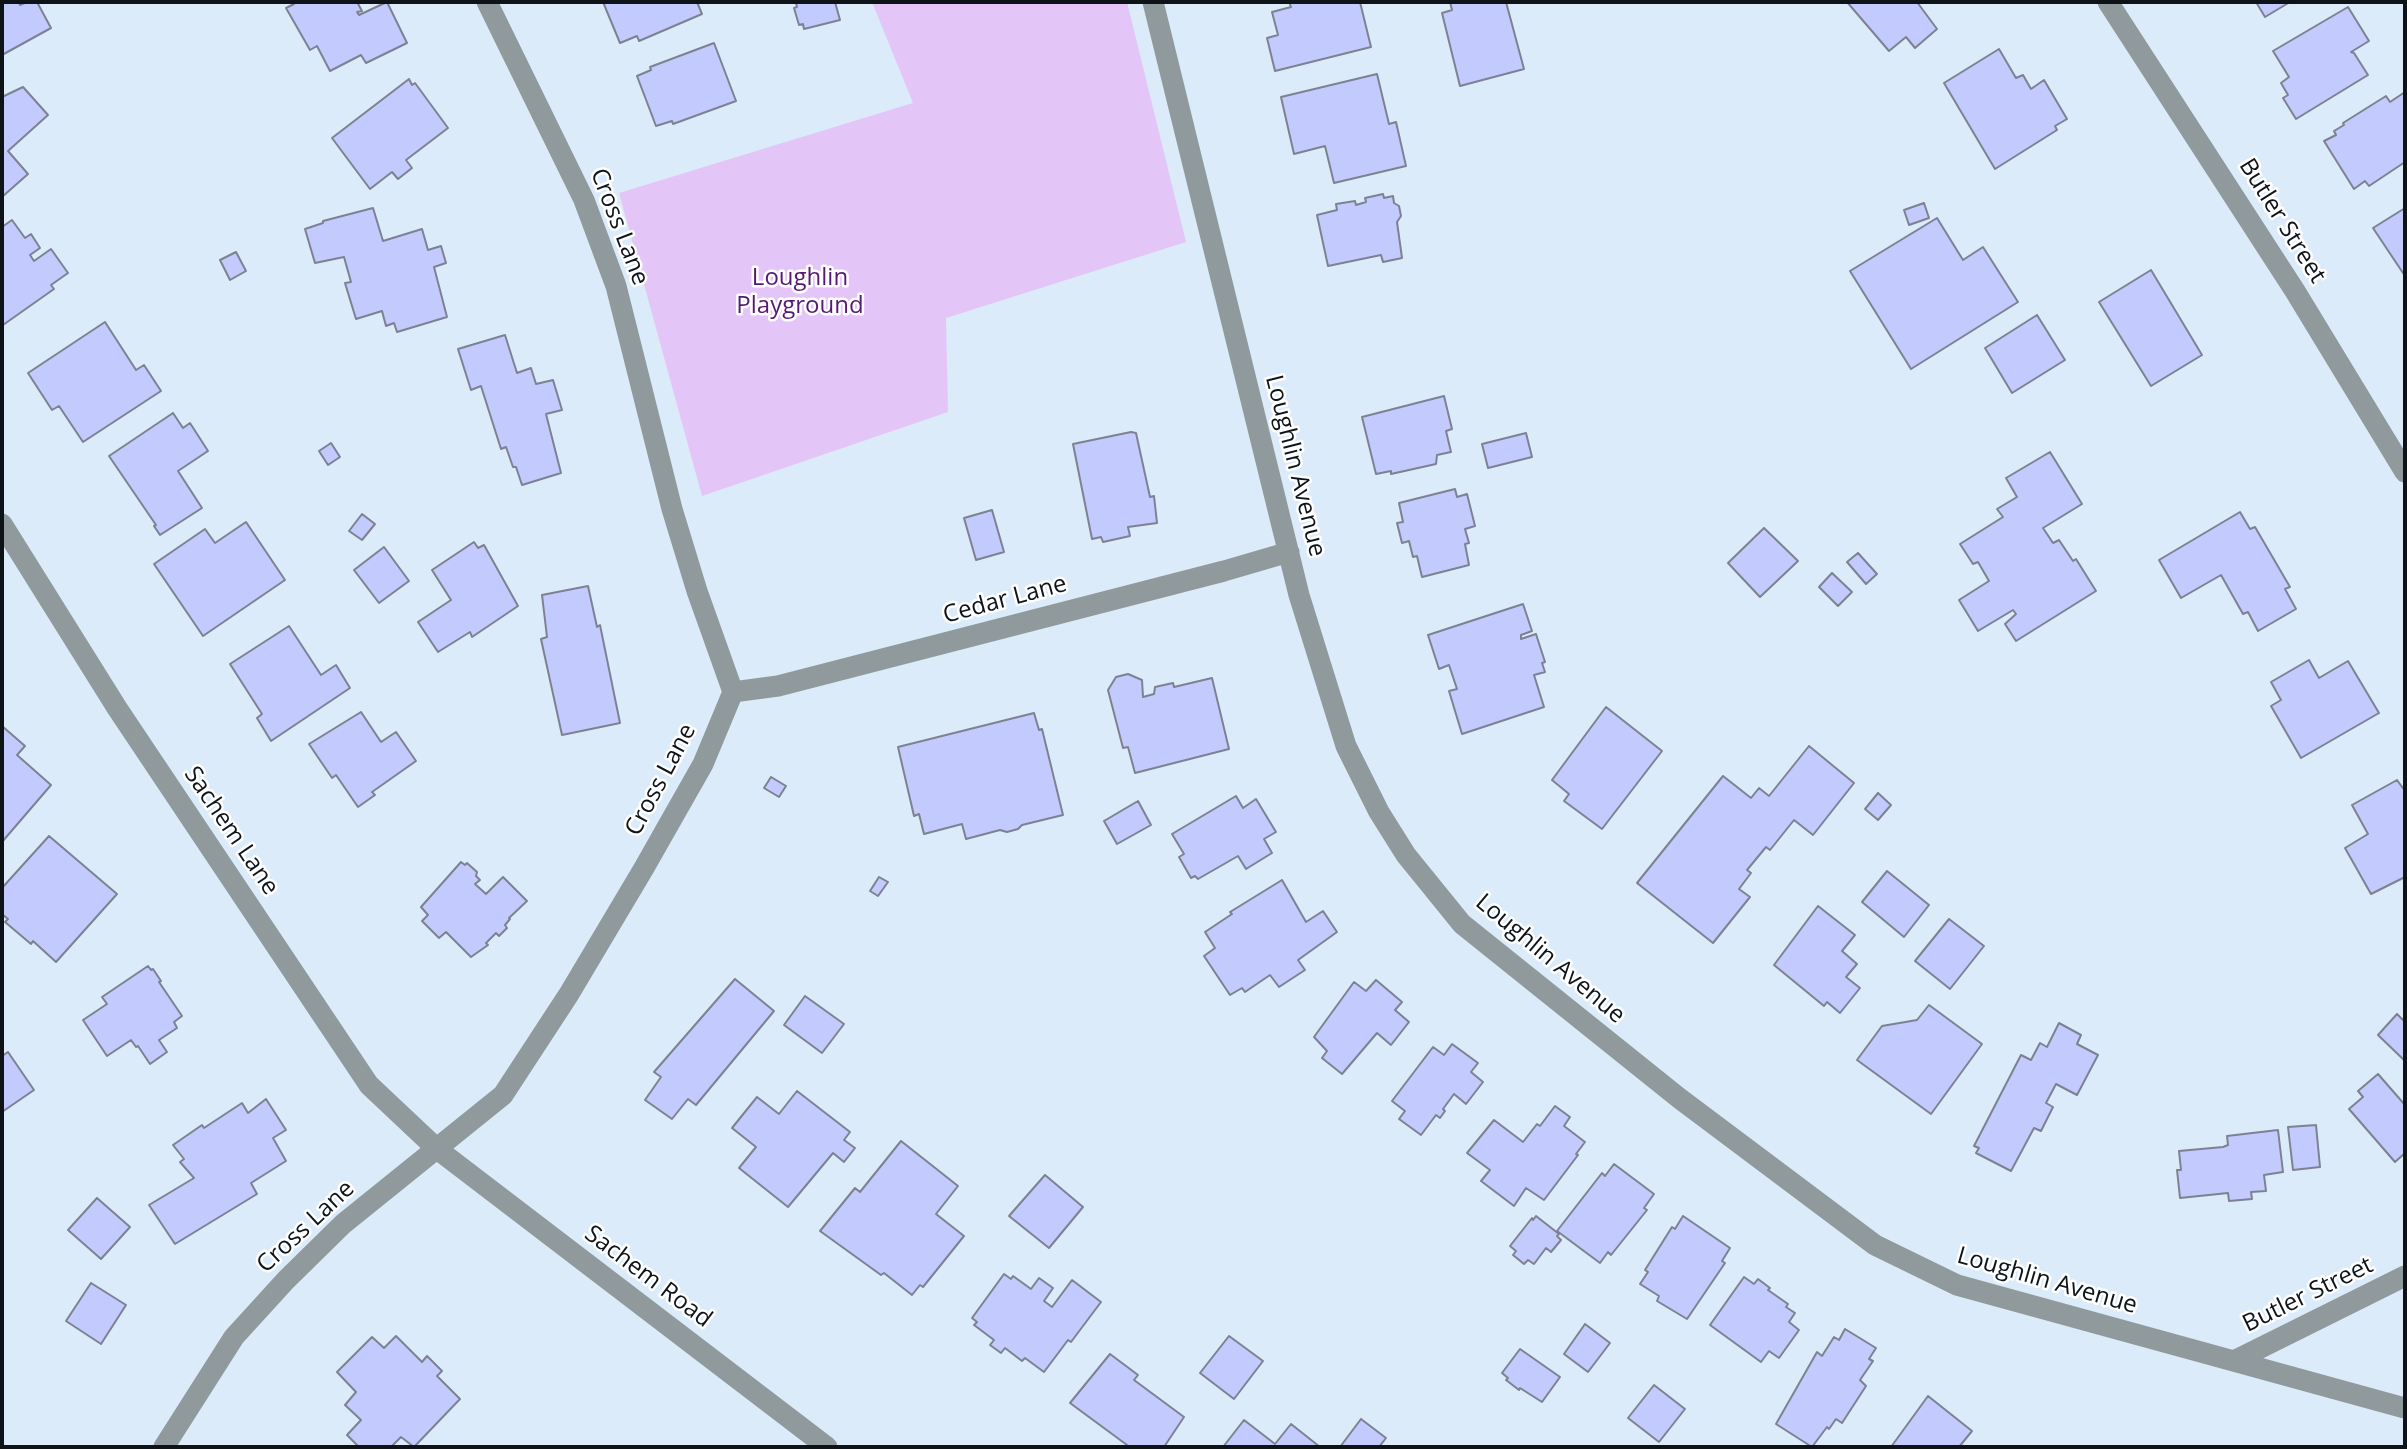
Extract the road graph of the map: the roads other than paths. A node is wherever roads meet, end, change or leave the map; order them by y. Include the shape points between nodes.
1 (487, 2) edge
2 (1153, 2) edge
3 (2108, 2) edge
4 (2405, 472) edge
5 (2, 524) edge
6 (1289, 552) junction
7 (733, 692) junction
8 (437, 1149) junction
9 (2405, 1276) edge
10 (2234, 1361) junction
11 (2405, 1408) edge
12 (164, 1447) edge
13 (827, 1447) edge

1 - 7 street, Cross Lane via 584,200 616,286 672,509
2 - 6 street, Loughlin Avenue
3 - 4 street, Butler Street via 2281,268
5 - 8 street, Sachem Lane via 117,708 369,1085
6 - 7 street, Cedar Lane via 778,686
6 - 10 street, Loughlin Avenue via 1346,746 1406,856 1462,924 1679,1098 1875,1245 1957,1285
7 - 8 street, Cross Lane via 703,764 569,994 503,1096
8 - 12 street, Cross Lane via 344,1223 286,1280 234,1337
8 - 13 street, Sachem Road
9 - 10 street, Butler Street
10 - 11 street, Loughlin Avenue

